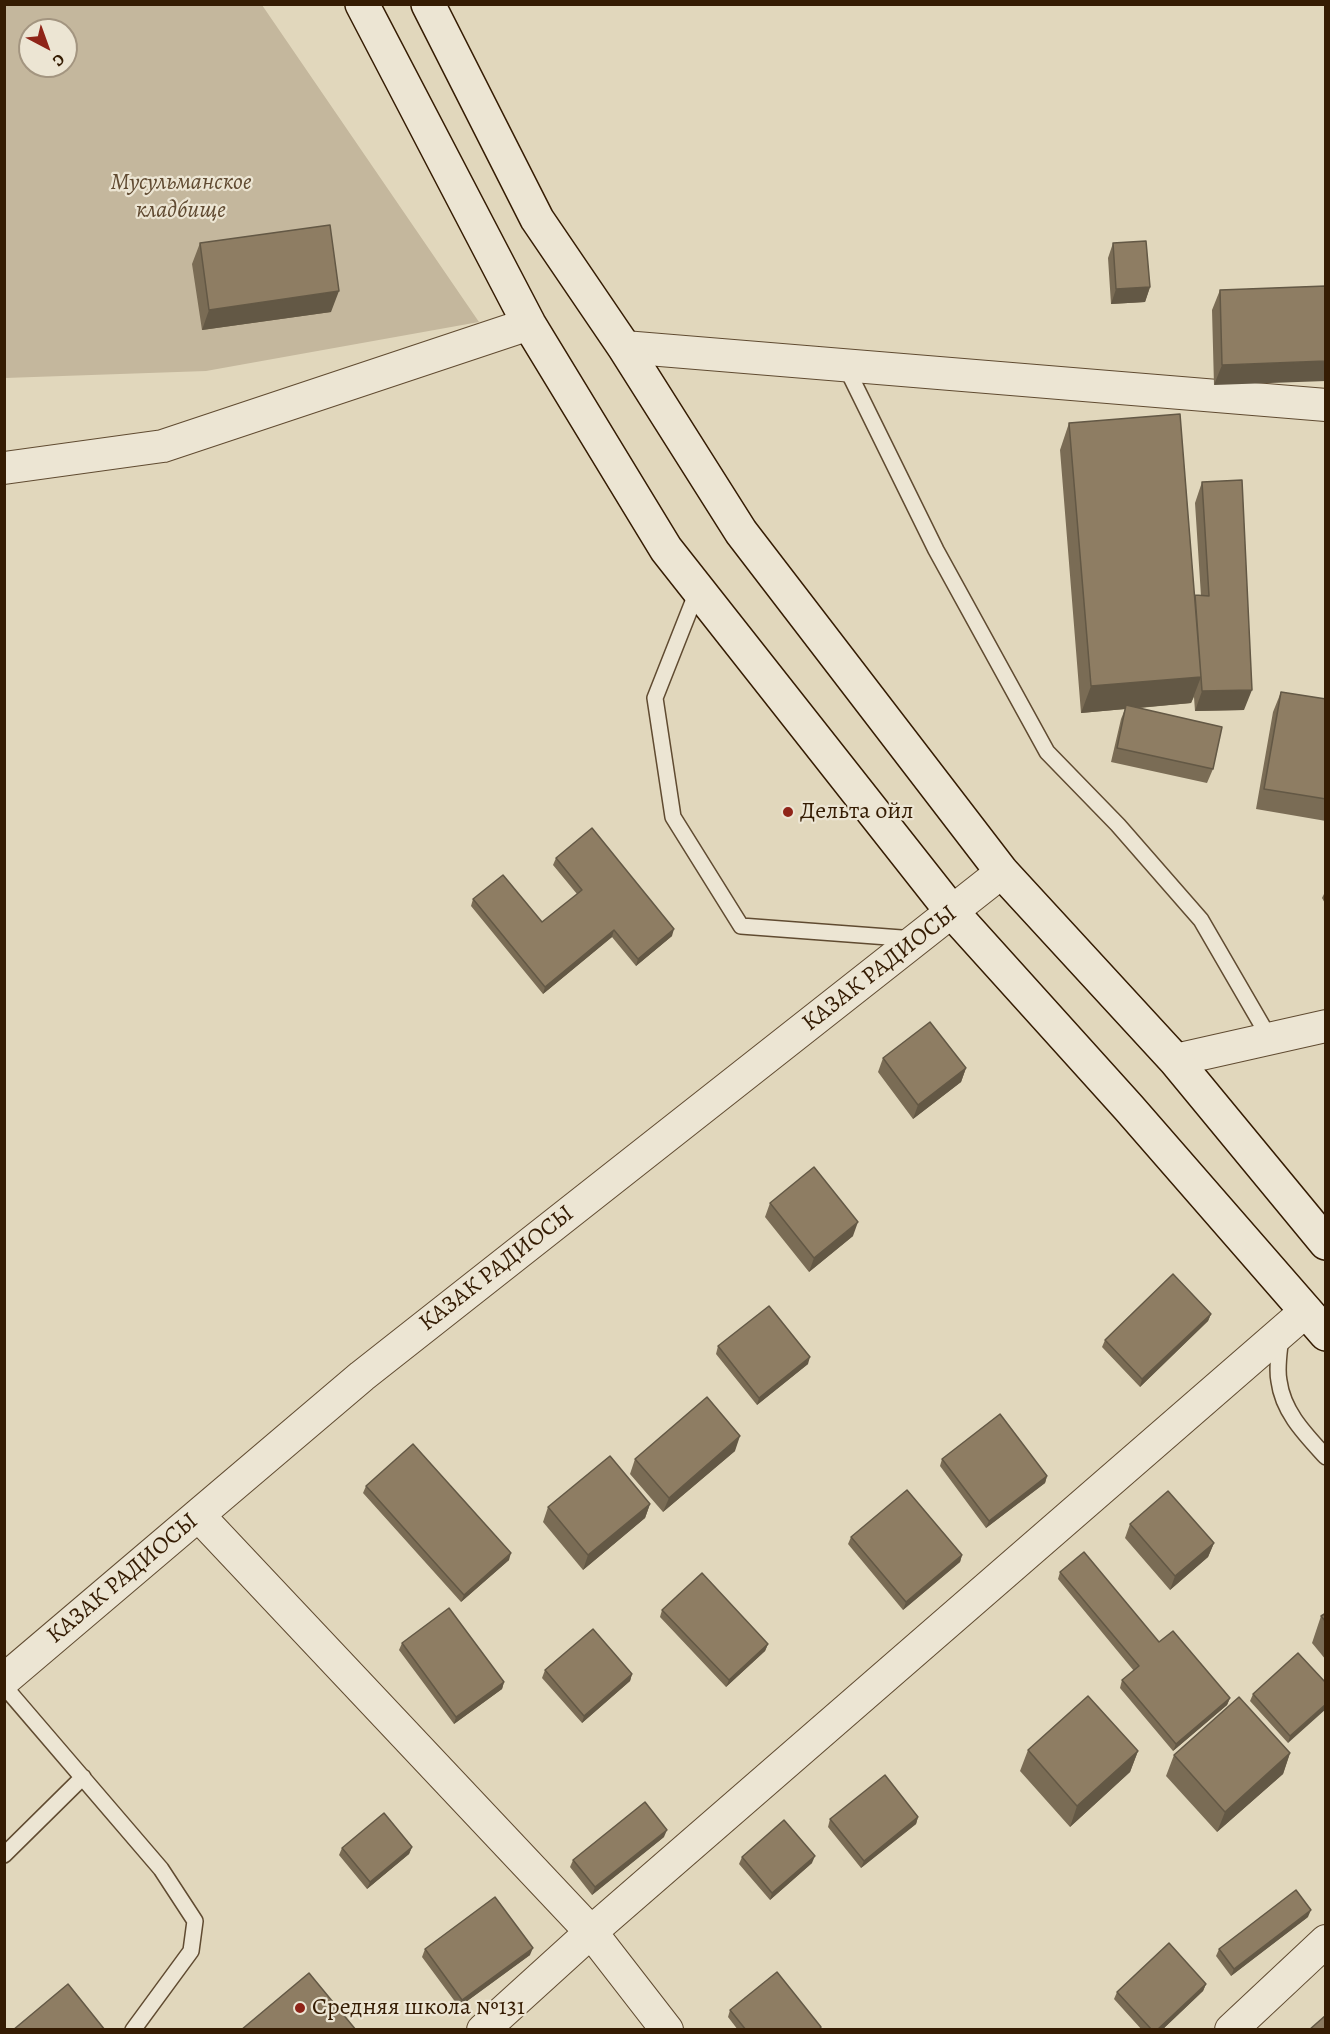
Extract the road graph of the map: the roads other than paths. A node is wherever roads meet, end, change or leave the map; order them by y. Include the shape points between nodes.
1 (362, 4) edge
2 (428, 4) edge
3 (529, 324) junction
4 (624, 347) junction
5 (845, 365) junction
6 (1326, 405) edge
7 (4, 468) edge
8 (698, 589) junction
9 (1002, 872) junction
10 (953, 913) junction
11 (917, 939) junction
12 (1326, 1026) edge
13 (1270, 1038) junction
14 (1175, 1060) junction
15 (1326, 1243) edge
16 (1316, 1322) edge
17 (1281, 1333) junction
18 (1326, 1457) edge
19 (199, 1516) junction
20 (4, 1680) edge
21 (4, 1686) edge
22 (83, 1777) junction
23 (4, 1855) edge
24 (591, 1932) junction
25 (1326, 1941) edge
26 (133, 2030) edge
27 (483, 2030) edge
28 (667, 2030) edge
29 (1231, 2030) edge

1 - 3 main road
2 - 4 main road via 537,219
3 - 7 street via 163,446
3 - 8 main road via 666,549
4 - 5 street
4 - 9 main road via 741,532
5 - 6 street
5 - 13 lane via 936,550 1047,752 1118,825 1201,920
8 - 10 main road
8 - 11 lane via 655,698 673,817 741,926
9 - 10 street, КАЗАК РАДИОСЫ
9 - 14 main road
10 - 11 street, КАЗАК РАДИОСЫ
10 - 16 main road
11 - 19 street, КАЗАК РАДИОСЫ via 449,1306
12 - 13 street
13 - 14 street
14 - 15 main road
16 - 17 street
17 - 18 lane via 1278,1380 1286,1407
17 - 24 street
19 - 20 street, КАЗАК РАДИОСЫ
19 - 24 street
21 - 22 lane
22 - 23 lane
22 - 26 lane via 161,1869 195,1921 191,1951
24 - 27 street
24 - 28 street
25 - 29 street

